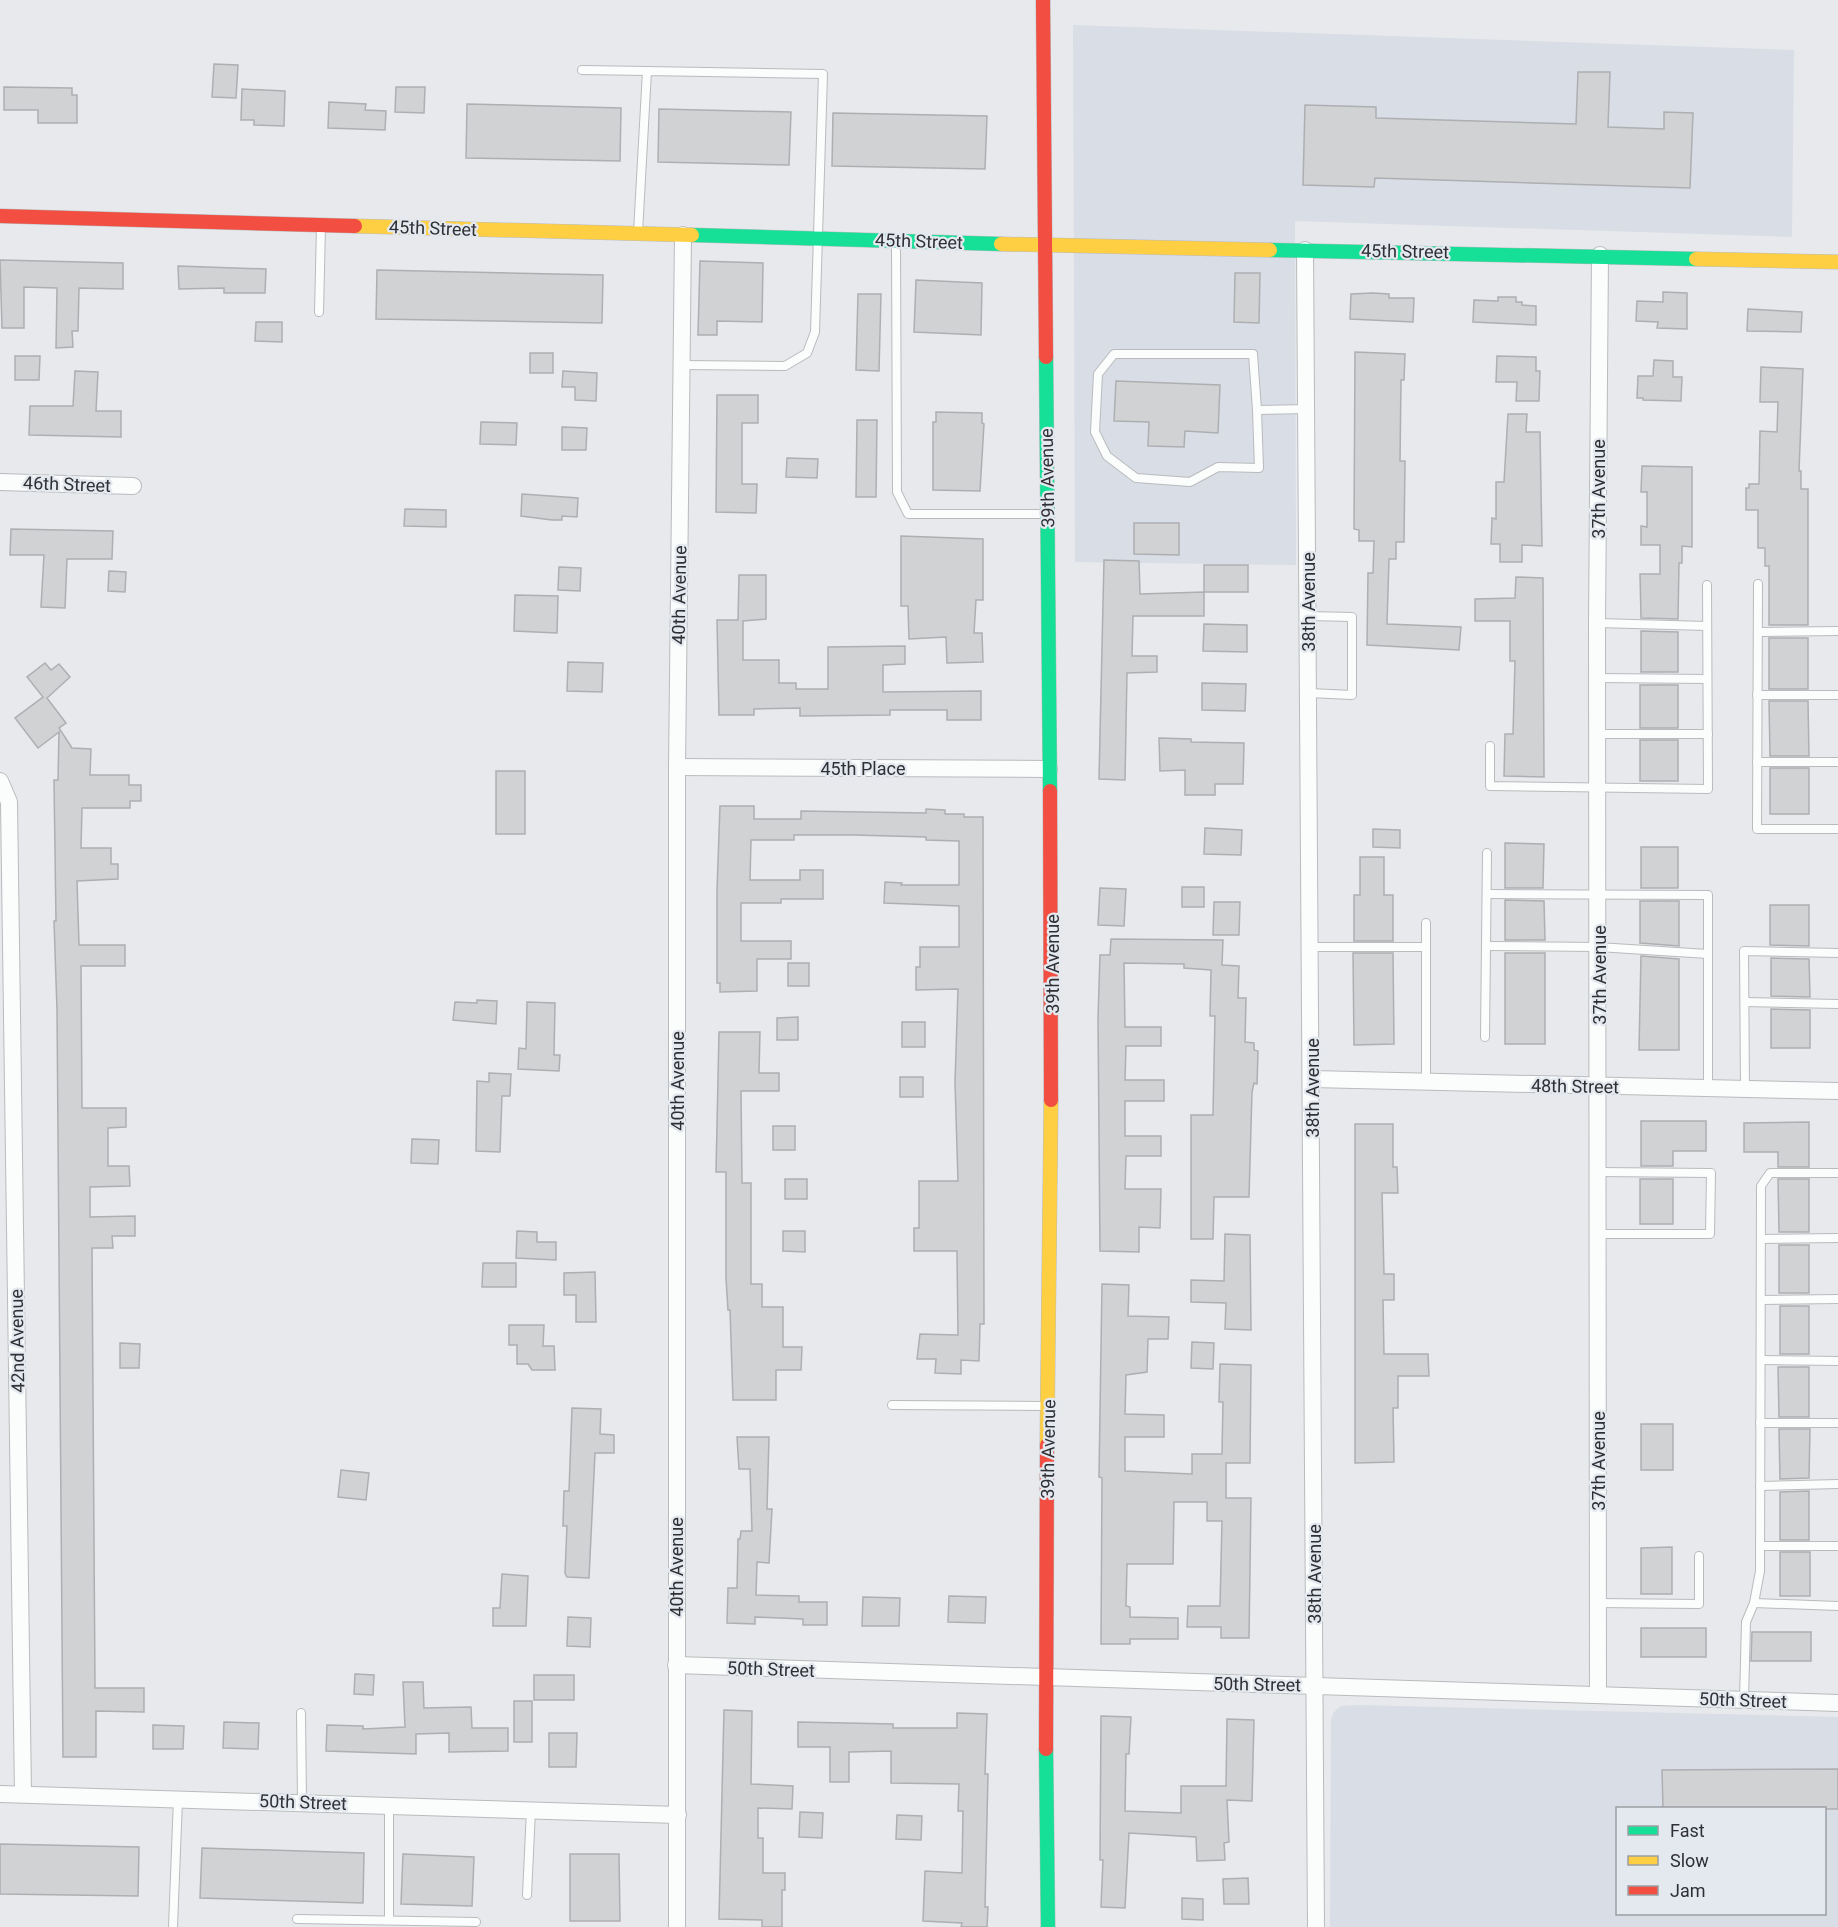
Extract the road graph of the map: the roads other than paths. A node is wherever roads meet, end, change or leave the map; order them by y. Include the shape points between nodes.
1 (1043, 0) edge
2 (582, 70) dead end
3 (646, 71) junction
4 (0, 216) edge
5 (321, 225) junction
6 (638, 234) junction
7 (683, 235) junction
8 (820, 238) junction
9 (896, 241) junction
10 (1044, 245) junction
11 (1305, 250) junction
12 (1600, 255) junction
13 (1838, 262) edge
14 (320, 312) dead end
15 (681, 365) junction
16 (1307, 409) junction
17 (1257, 410) junction
18 (0, 482) edge
19 (134, 486) dead end
20 (1047, 514) junction
21 (1758, 584) dead end
22 (1707, 585) dead end
23 (1308, 616) junction
24 (1597, 623) junction
25 (1707, 626) junction
26 (1838, 631) edge
27 (1758, 632) junction
28 (1597, 678) junction
29 (1707, 680) junction
30 (1309, 693) junction
31 (1757, 695) junction
32 (1838, 695) edge
33 (1597, 734) junction
34 (1708, 734) junction
35 (1490, 746) dead end
36 (1757, 762) junction
37 (1838, 762) edge
38 (677, 767) junction
39 (1049, 769) junction
40 (0, 781) edge
41 (1598, 788) junction
42 (1838, 829) edge
43 (1487, 853) dead end
44 (1488, 894) junction
45 (1598, 895) junction
46 (1426, 923) dead end
47 (1487, 946) junction
48 (1311, 947) junction
49 (1426, 947) junction
50 (1598, 947) junction
51 (1838, 953) edge
52 (1708, 954) junction
53 (1745, 1002) junction
54 (1838, 1004) edge
55 (1485, 1037) dead end
56 (1312, 1079) junction
57 (1426, 1082) junction
58 (1599, 1087) junction
59 (1708, 1089) junction
60 (1745, 1089) junction
61 (1838, 1091) edge
62 (1599, 1172) junction
63 (1838, 1173) edge
64 (1599, 1234) junction
65 (1838, 1238) edge
66 (1761, 1239) junction
67 (1838, 1299) edge
68 (1761, 1300) junction
69 (1761, 1360) junction
70 (1838, 1360) edge
71 (892, 1405) dead end
72 (1048, 1406) junction
73 (1760, 1423) junction
74 (1838, 1423) edge
75 (1838, 1484) edge
76 (1760, 1486) junction
77 (1760, 1546) junction
78 (1838, 1546) edge
79 (1699, 1556) dead end
80 (1598, 1603) junction
81 (1754, 1603) junction
82 (1838, 1606) edge
83 (676, 1665) junction
84 (1045, 1679) junction
85 (1314, 1685) junction
86 (1598, 1695) junction
87 (1744, 1700) junction
88 (1838, 1703) edge
89 (301, 1713) dead end
90 (0, 1794) edge
91 (23, 1794) junction
92 (178, 1798) junction
93 (302, 1802) junction
94 (389, 1805) junction
95 (531, 1810) junction
96 (678, 1815) junction
97 (527, 1895) dead end
98 (297, 1919) dead end
99 (388, 1920) junction
100 (476, 1922) dead end
101 (173, 1927) edge
102 (677, 1927) edge
103 (1048, 1927) edge
104 (1316, 1927) edge

1 - 10 main road, 39th Avenue
2 - 3 lane
3 - 6 lane
3 - 8 lane via 823,74
4 - 5 main road, 45th Street
5 - 6 main road, 45th Street
5 - 14 lane
6 - 7 main road, 45th Street
7 - 8 main road, 45th Street
7 - 15 street, 40th Avenue
8 - 9 main road, 45th Street
8 - 15 lane via 815,332 807,353 786,366
9 - 10 main road, 45th Street
9 - 20 lane via 897,492 902,507 908,514
10 - 11 main road, 45th Street
10 - 20 main road, 39th Avenue
11 - 12 main road, 45th Street
11 - 16 street, 38th Avenue
12 - 13 main road, 45th Street
12 - 24 street, 37th Avenue
15 - 38 street, 40th Avenue
16 - 17 lane
16 - 23 street, 38th Avenue
17 - 17 lane via 1253,354 1114,354 1098,374 1095,432 1107,456 1136,478 1190,482 1218,467 1258,468
18 - 19 street, 46th Street
20 - 39 main road, 39th Avenue
21 - 27 lane
22 - 25 lane
23 - 30 street, 38th Avenue
23 - 30 lane via 1352,617 1352,695
24 - 25 lane
24 - 28 street, 37th Avenue
25 - 29 lane
26 - 27 lane
27 - 31 lane
28 - 29 lane
28 - 33 street, 37th Avenue
29 - 34 lane
30 - 48 street, 38th Avenue
31 - 32 lane
31 - 36 lane
33 - 34 lane
33 - 41 street, 37th Avenue
34 - 41 lane via 1708,789
35 - 41 lane via 1490,786
36 - 37 lane
36 - 42 lane via 1757,829
38 - 39 street, 45th Place
38 - 83 street, 40th Avenue
39 - 72 main road, 39th Avenue via 1052,954
40 - 91 street, 42nd Avenue via 9,802
41 - 45 street, 37th Avenue
43 - 44 lane
44 - 45 lane
44 - 47 lane
45 - 50 street, 37th Avenue
45 - 52 lane via 1708,895
46 - 49 lane
47 - 50 lane
47 - 55 lane
48 - 49 lane
48 - 56 street, 38th Avenue
49 - 57 lane
50 - 52 lane
50 - 58 street, 37th Avenue
51 - 53 lane via 1744,951
52 - 59 lane
53 - 54 lane
53 - 60 lane
56 - 57 street, 48th Street
56 - 85 street, 38th Avenue
57 - 58 street, 48th Street
58 - 59 street, 48th Street
58 - 62 street, 37th Avenue
59 - 60 street, 48th Street
60 - 61 street, 48th Street
62 - 64 street, 37th Avenue
62 - 64 lane via 1711,1173 1710,1234
63 - 66 lane via 1770,1173 1761,1186
64 - 80 street, 37th Avenue
65 - 66 lane
66 - 68 lane
67 - 68 lane
68 - 69 lane
69 - 70 lane
69 - 73 lane
71 - 72 lane
72 - 84 main road, 39th Avenue
73 - 74 lane
73 - 76 lane
75 - 76 lane
76 - 77 lane
77 - 78 lane
77 - 81 lane
79 - 80 lane via 1699,1604
80 - 86 street, 37th Avenue
81 - 82 lane
81 - 87 lane via 1746,1622
83 - 84 street, 50th Street
83 - 96 street, 40th Avenue
84 - 85 street, 50th Street
84 - 103 main road, 39th Avenue
85 - 86 street, 50th Street
85 - 104 street, 38th Avenue
86 - 87 street, 50th Street
87 - 88 street, 50th Street
89 - 93 lane
90 - 91 street, 50th Street
91 - 92 street, 50th Street
92 - 93 street, 50th Street
92 - 101 lane
93 - 94 street, 50th Street
94 - 95 street, 50th Street
94 - 99 lane
95 - 96 street, 50th Street
95 - 97 lane
96 - 102 street, 40th Avenue
98 - 99 lane
99 - 100 lane

